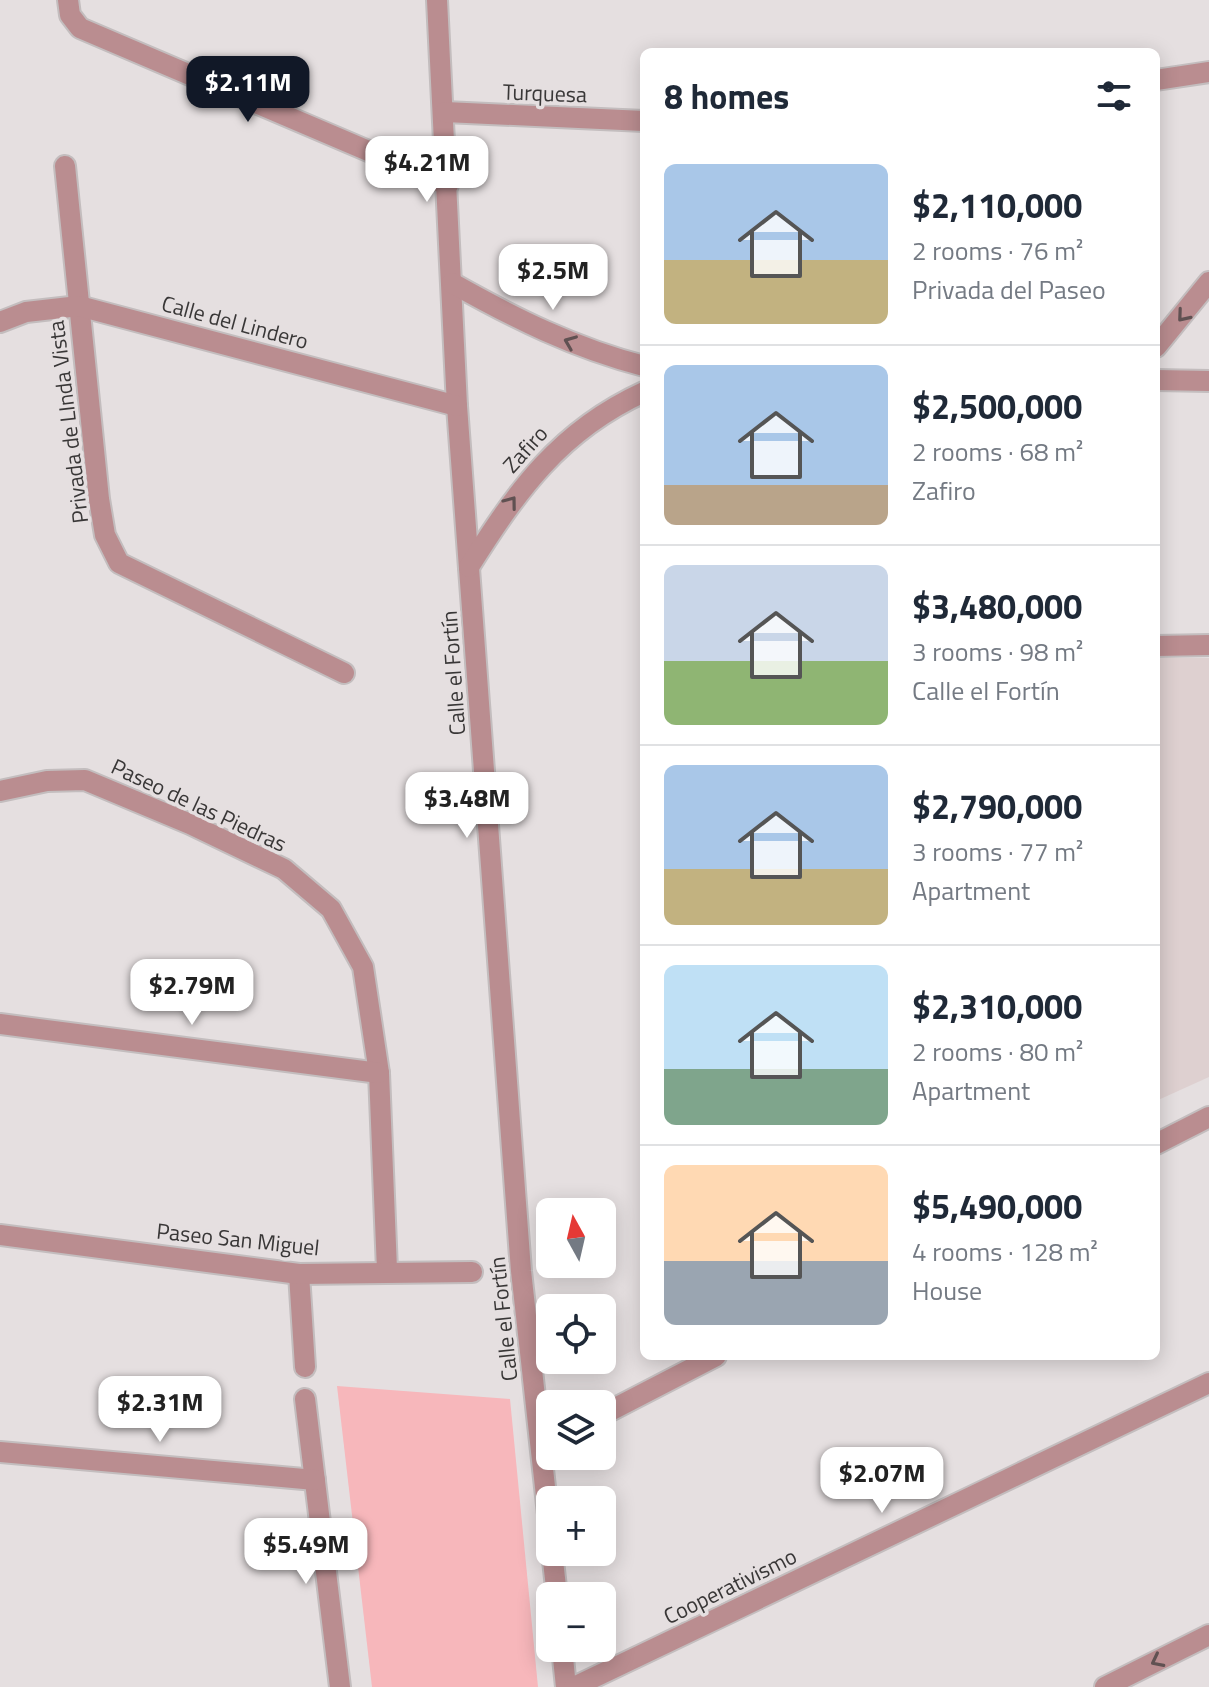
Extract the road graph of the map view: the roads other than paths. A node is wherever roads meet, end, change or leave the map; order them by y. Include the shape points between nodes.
1 (68, 0) edge
2 (437, 0) edge
3 (1209, 72) edge
4 (1160, 79) edge
5 (445, 112) junction
6 (640, 121) edge
7 (65, 166) dead end
8 (448, 185) junction
9 (1209, 282) edge
10 (452, 283) junction
11 (79, 306) junction
12 (0, 322) edge
13 (1160, 342) edge
14 (640, 365) edge
15 (1160, 380) edge
16 (1209, 381) edge
17 (640, 394) edge
18 (457, 406) junction
19 (469, 567) junction
20 (1209, 645) edge
21 (1160, 646) edge
22 (344, 673) dead end
23 (0, 791) edge
24 (0, 1024) edge
25 (379, 1073) junction
26 (1209, 1117) edge
27 (1160, 1142) edge
28 (0, 1235) edge
29 (387, 1270) junction
30 (472, 1272) dead end
31 (299, 1274) junction
32 (708, 1360) edge
33 (305, 1367) dead end
34 (1209, 1383) edge
35 (538, 1390) edge
36 (305, 1399) dead end
37 (616, 1408) edge
38 (0, 1452) edge
39 (315, 1480) junction
40 (1209, 1635) edge
41 (563, 1662) edge
42 (340, 1687) edge
43 (566, 1687) edge
44 (574, 1687) edge
45 (1105, 1687) edge

1 - 8 street via 70,15 80,28
2 - 5 street, Calle el Fortín
3 - 4 street
5 - 6 street, Turquesa
5 - 8 street, Calle el Fortín
7 - 11 street, Privada de LInda Vista
8 - 10 street, Calle el Fortín
9 -> 13 street
14 -> 10 street via 524,324
10 - 18 street, Calle el Fortín
11 - 12 street, Calle del Lindero via 26,312
11 - 18 street, Calle del Lindero
11 - 22 street, Privada de LInda Vista via 99,499 105,535 119,563
15 - 16 street
19 -> 17 street, Zafiro via 512,499 570,436
18 - 19 street, Calle el Fortín
19 - 35 street, Calle el Fortín via 521,1271
20 - 21 street
23 - 25 street, Paseo de las Piedras via 85,780 284,869 331,909 363,967
24 - 25 street
25 - 29 street, Paseo de las Piedras
26 - 27 street
28 - 31 street, Paseo San Miguel
29 - 30 street, Paseo San Miguel
29 - 31 street, Paseo San Miguel
31 - 33 street
32 - 37 street
34 - 44 street, Cooperativismo
36 - 39 street
38 - 39 street
39 - 42 street
40 -> 45 street
41 - 43 street

